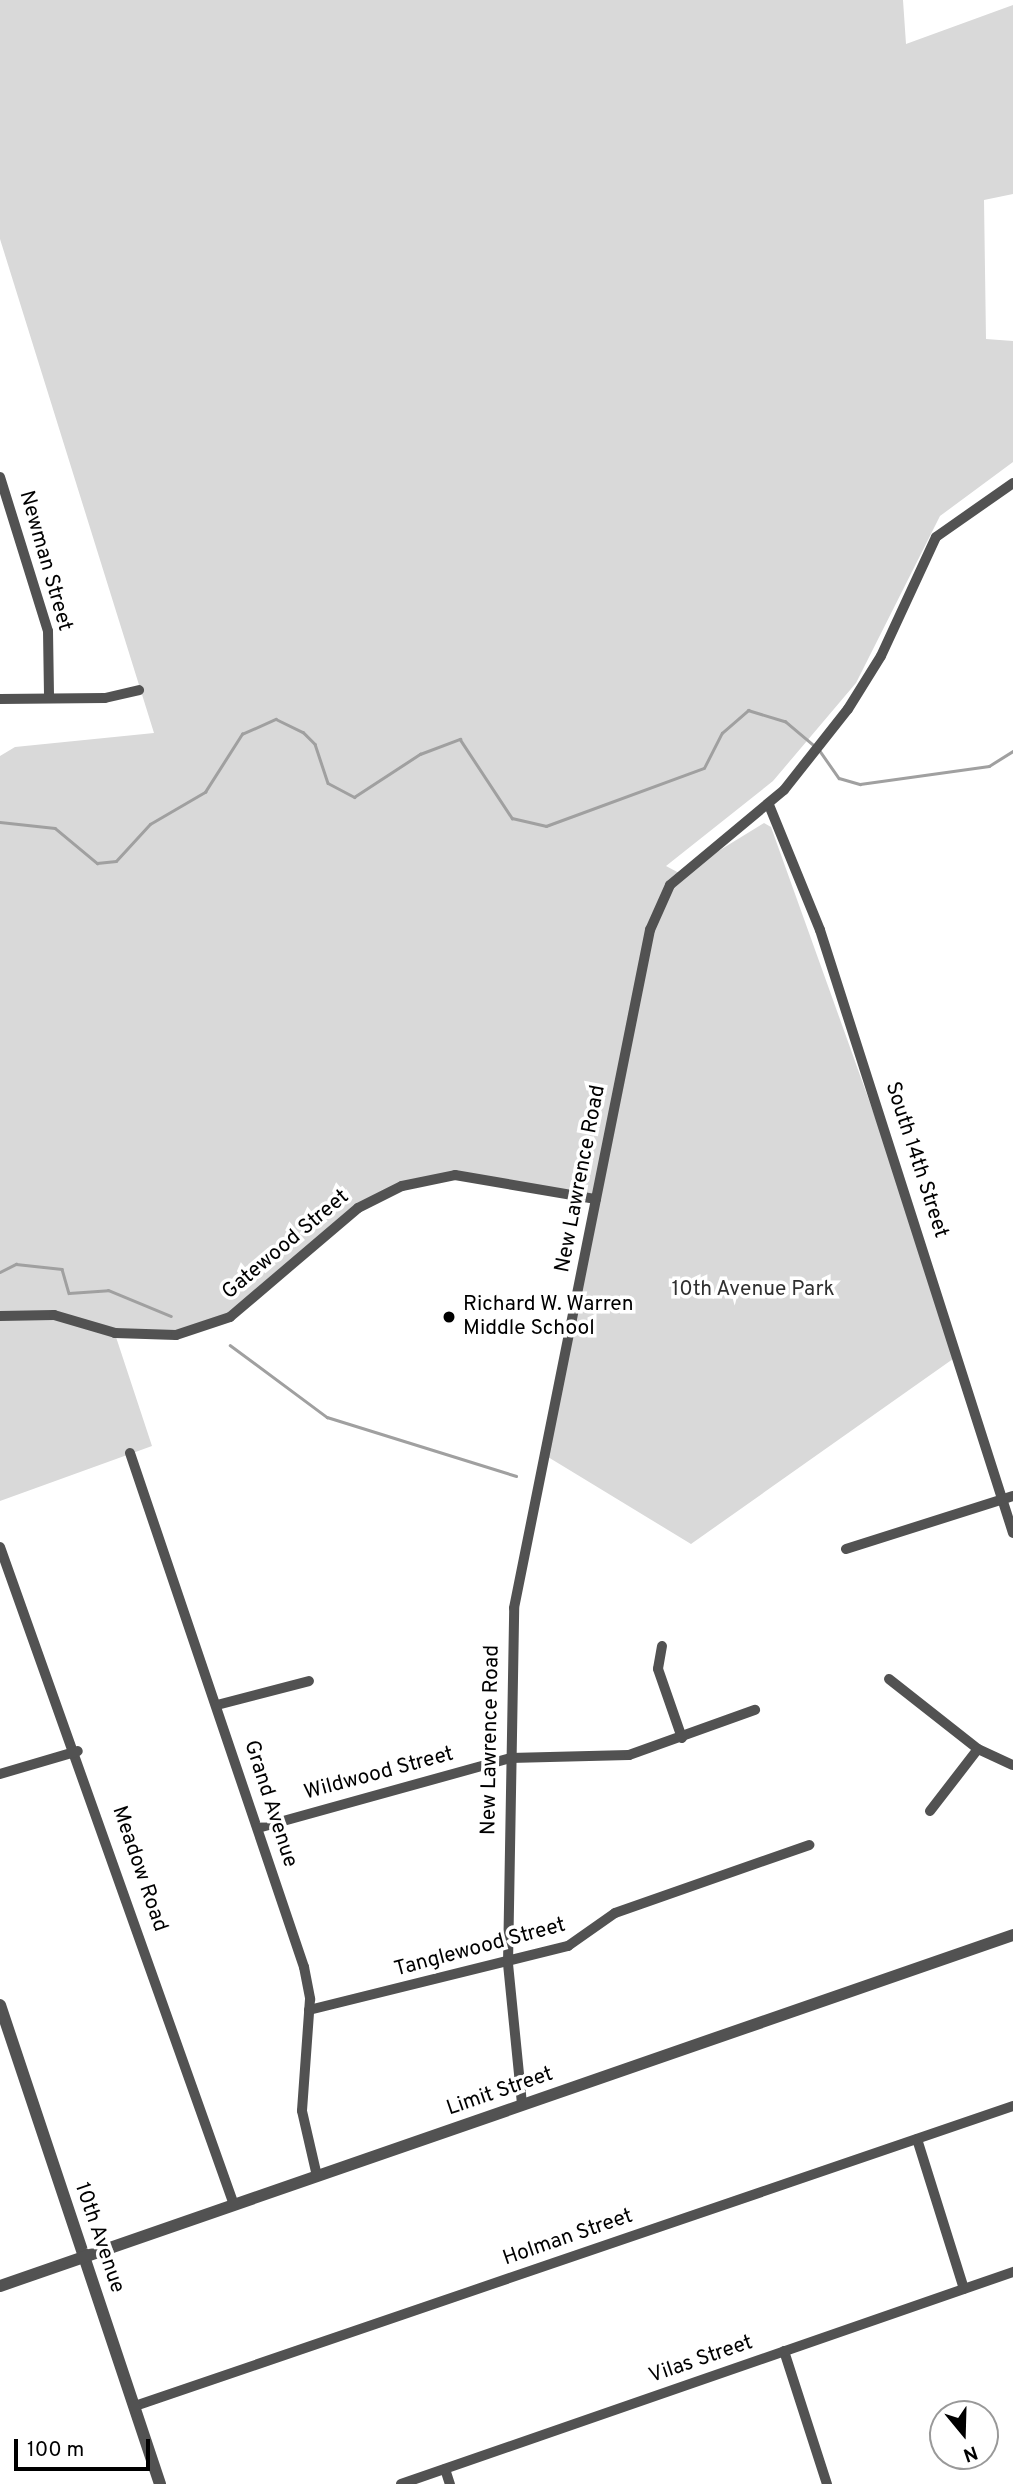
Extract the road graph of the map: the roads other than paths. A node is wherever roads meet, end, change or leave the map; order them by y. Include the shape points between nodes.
1 (0, 477) edge
2 (1013, 483) edge
3 (139, 690) dead end
4 (49, 698) junction
5 (0, 699) edge
6 (769, 805) junction
7 (596, 1199) junction
8 (0, 1316) edge
9 (130, 1453) dead end
10 (1013, 1496) edge
11 (1002, 1500) junction
12 (1013, 1533) edge
13 (0, 1548) edge
14 (846, 1549) dead end
15 (662, 1646) dead end
16 (889, 1679) dead end
17 (309, 1681) dead end
18 (217, 1705) junction
19 (755, 1710) dead end
20 (682, 1738) junction
21 (978, 1749) junction
22 (78, 1751) junction
23 (510, 1758) junction
24 (1013, 1765) edge
25 (0, 1774) edge
26 (930, 1811) dead end
27 (258, 1828) junction
28 (809, 1845) dead end
29 (1013, 1935) edge
30 (508, 1964) junction
31 (0, 2005) edge
32 (309, 2010) junction
33 (522, 2104) junction
34 (1013, 2106) edge
35 (916, 2138) junction
36 (317, 2176) junction
37 (234, 2205) junction
38 (85, 2256) junction
39 (1013, 2272) edge
40 (0, 2286) edge
41 (964, 2289) junction
42 (784, 2351) junction
43 (135, 2406) junction
44 (445, 2469) junction
45 (160, 2484) edge
46 (401, 2484) edge
47 (450, 2484) edge
48 (827, 2484) edge

1 - 4 street, Newman Street via 48,631
2 - 6 street, New Lawrence Road via 936,537 881,656 804,768
3 - 4 street via 105,698
4 - 5 street
6 - 7 street, New Lawrence Road via 663,896 650,930
6 - 11 street, South 14th Street via 824,942
7 - 8 street, Gatewood Street via 455,1175 402,1186 358,1208 230,1317 176,1335 115,1334 54,1315
7 - 23 street, New Lawrence Road via 514,1608
9 - 18 street, Grand Avenue
10 - 11 street
11 - 12 street, South 14th Street
11 - 14 street
13 - 22 street, Meadow Road
15 - 20 street via 658,1669
16 - 21 street
17 - 18 street
18 - 27 street, Grand Avenue
19 - 20 street, Wildwood Street
20 - 23 street, Wildwood Street via 615,1758
21 - 24 street
21 - 26 street
22 - 25 street
22 - 37 street, Meadow Road
23 - 27 street, Wildwood Street
23 - 30 street, New Lawrence Road
27 - 32 street, Grand Avenue via 304,1967
28 - 30 street, Tanglewood Street via 635,1905 585,1938
29 - 33 street, Limit Street
30 - 32 street, Tanglewood Street
30 - 33 street, New Lawrence Road
31 - 38 street, 10th Avenue
32 - 36 street, Grand Avenue via 302,2111
33 - 36 street, Limit Street
34 - 35 street, Holman Street
35 - 41 street
35 - 43 street, Holman Street
36 - 37 street, Limit Street
37 - 38 street, Limit Street
38 - 40 street, Limit Street
38 - 43 street, 10th Avenue
39 - 41 street, Vilas Street
41 - 42 street, Vilas Street
42 - 44 street, Vilas Street
42 - 48 street
43 - 45 street, 10th Avenue
44 - 46 street, Vilas Street
44 - 47 street

